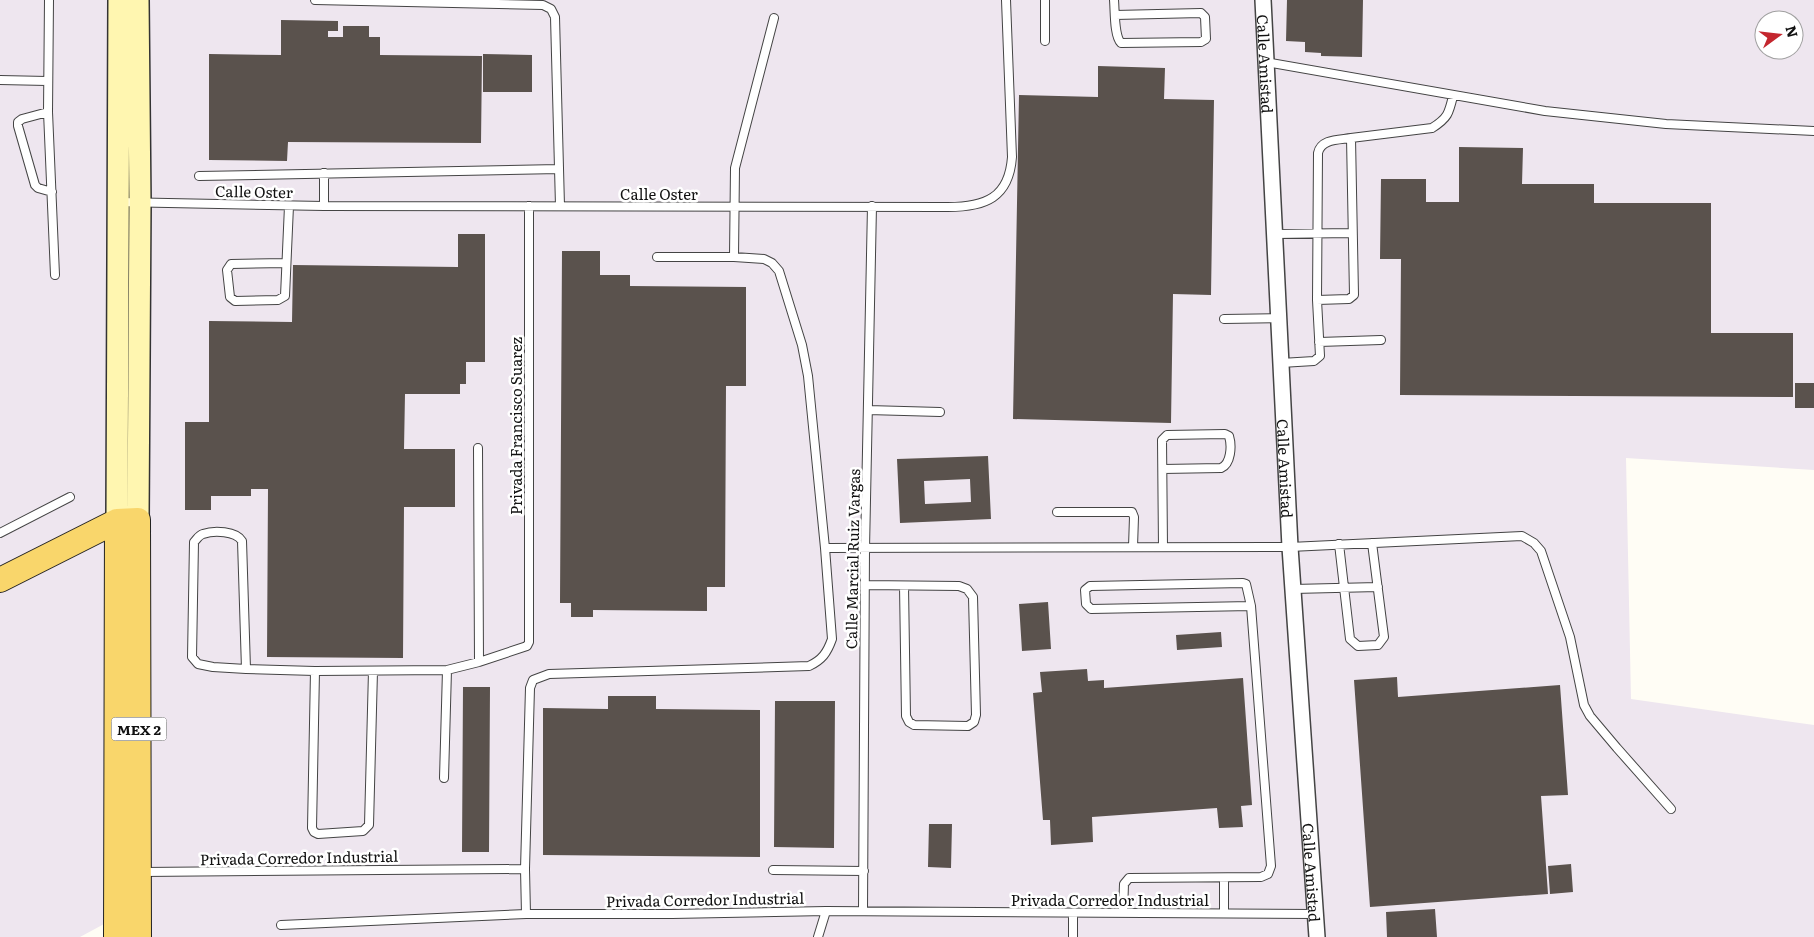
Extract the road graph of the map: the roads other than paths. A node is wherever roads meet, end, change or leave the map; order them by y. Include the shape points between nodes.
1 (49, 0) edge
2 (119, 0) edge
3 (138, 0) edge
4 (315, 0) edge
5 (1006, 0) edge
6 (1045, 0) edge
7 (1114, 0) edge
8 (1263, 0) edge
9 (1115, 16) junction
10 (774, 18) dead end
11 (1045, 41) dead end
12 (1266, 62) junction
13 (0, 80) edge
14 (47, 81) junction
15 (1454, 96) junction
16 (48, 112) junction
17 (1814, 131) edge
18 (1350, 138) junction
19 (558, 168) junction
20 (324, 173) junction
21 (199, 176) dead end
22 (52, 192) junction
23 (118, 202) junction
24 (140, 203) junction
25 (289, 206) junction
26 (324, 206) junction
27 (529, 206) junction
28 (560, 206) junction
29 (734, 206) junction
30 (872, 206) junction
31 (1352, 232) junction
32 (1318, 233) junction
33 (1274, 234) junction
34 (657, 257) dead end
35 (734, 257) junction
36 (286, 263) junction
37 (55, 275) dead end
38 (1318, 300) junction
39 (1279, 318) junction
40 (1224, 319) dead end
41 (1381, 340) dead end
42 (1319, 342) junction
43 (1281, 363) junction
44 (868, 410) junction
45 (940, 412) dead end
46 (478, 448) dead end
47 (1163, 469) junction
48 (70, 497) dead end
49 (1057, 512) dead end
50 (128, 520) junction
51 (0, 533) edge
52 (1372, 543) junction
53 (1339, 544) junction
54 (1290, 546) junction
55 (1133, 547) junction
56 (1164, 547) junction
57 (825, 548) junction
58 (865, 549) junction
59 (0, 580) edge
60 (865, 585) junction
61 (904, 586) junction
62 (1378, 587) junction
63 (1344, 588) junction
64 (1293, 589) junction
65 (1251, 606) junction
66 (479, 662) junction
67 (246, 670) junction
68 (447, 670) junction
69 (315, 671) junction
70 (373, 671) junction
71 (444, 778) dead end
72 (1671, 809) dead end
73 (525, 869) junction
74 (773, 870) dead end
75 (864, 871) junction
76 (128, 872) junction
77 (1224, 878) junction
78 (826, 911) junction
79 (863, 911) junction
80 (1073, 912) junction
81 (1123, 913) junction
82 (526, 914) junction
83 (1224, 914) junction
84 (1316, 914) junction
85 (281, 925) dead end
86 (116, 937) edge
87 (139, 937) edge
88 (818, 937) edge
89 (1073, 937) edge
90 (1317, 937) edge

1 - 14 lane
2 - 23 main road, MEX 2
3 - 24 main road, MEX 2
4 - 19 lane via 543,6 550,9 555,17
5 - 30 lane, Calle Oster via 1012,157 1007,182 990,200 964,207
6 - 11 lane
7 - 9 lane
8 - 12 street, Calle Amistad
9 - 9 lane via 1117,38 1121,43 1201,42 1206,39 1205,18 1201,13
10 - 29 lane via 735,168
12 - 15 lane
12 - 33 street, Calle Amistad
13 - 14 lane
14 - 16 lane
15 - 17 lane via 1545,111 1666,124
15 - 18 lane via 1448,115 1432,128
16 - 22 lane
16 - 22 lane via 22,119 18,126 35,184
18 - 31 lane
18 - 32 lane via 1328,141 1319,147
19 - 20 lane
19 - 28 lane
20 - 21 lane
20 - 26 lane
22 - 37 lane
23 - 24 lane, Calle Oster
23 - 50 main road, MEX 2
24 - 25 lane, Calle Oster
24 - 50 main road, MEX 2
25 - 26 lane, Calle Oster
25 - 36 lane
26 - 27 lane, Calle Oster
27 - 28 lane, Calle Oster
27 - 66 lane, Privada Francisco Suarez via 529,642 527,646
28 - 29 lane, Calle Oster
29 - 30 lane, Calle Oster
29 - 35 lane
30 - 44 lane, Calle Marcial Ruiz Vargas
31 - 32 lane
31 - 38 lane via 1354,295 1349,299
32 - 33 lane
32 - 38 lane
33 - 39 street, Calle Amistad
34 - 35 lane
35 - 57 lane via 764,259 779,271 807,368
36 - 36 lane via 285,296 282,298 236,301 230,297 227,270 231,264
38 - 42 lane
39 - 40 lane
39 - 43 street, Calle Amistad
41 - 42 lane
42 - 43 lane via 1320,356 1314,361
43 - 54 street, Calle Amistad
44 - 45 lane
44 - 58 lane, Calle Marcial Ruiz Vargas
46 - 66 lane
47 - 47 lane via 1162,440 1166,435 1229,436 1226,466
47 - 56 lane
48 - 51 lane
49 - 55 lane via 1132,512
50 - 59 main road
50 - 76 main road, MEX 2
52 - 53 lane
52 - 62 lane
52 - 72 lane via 1522,536 1534,543 1541,551 1570,637 1584,705
53 - 54 lane
53 - 63 lane
54 - 56 lane
54 - 64 street, Calle Amistad
55 - 56 lane
55 - 58 lane
57 - 58 lane
57 - 73 lane via 832,639 827,652 809,666 549,674 533,680 530,688
58 - 60 lane, Calle Marcial Ruiz Vargas
60 - 61 lane
60 - 75 lane, Calle Marcial Ruiz Vargas
61 - 61 lane via 959,586 967,589 973,597 976,715 968,726 914,725 906,716
62 - 63 lane
62 - 63 lane via 1384,637 1378,645 1358,646 1350,639
63 - 64 lane
64 - 84 street, Calle Amistad
65 - 65 lane via 1248,588 1243,582 1090,586 1085,590 1086,604 1091,609
65 - 77 lane via 1271,866 1268,874 1261,877
66 - 68 lane
67 - 67 lane via 242,541 236,535 202,534 194,542 192,657 198,664
67 - 69 lane
68 - 70 lane
68 - 71 lane
69 - 70 lane
69 - 70 lane via 312,828 318,834 363,830 370,824
73 - 76 lane, Privada Corredor Industrial
73 - 82 lane
74 - 75 lane
75 - 79 lane, Calle Marcial Ruiz Vargas
76 - 86 main road, MEX 2
76 - 87 main road, MEX 2
77 - 81 lane via 1129,878 1124,884
77 - 83 lane
78 - 79 lane, Privada Corredor Industrial
78 - 82 lane, Privada Corredor Industrial
78 - 88 lane
79 - 80 lane, Privada Corredor Industrial
80 - 81 lane, Privada Corredor Industrial
80 - 89 lane
81 - 83 lane, Privada Corredor Industrial
82 - 85 lane, Privada Corredor Industrial
83 - 84 lane, Privada Corredor Industrial
84 - 90 street, Calle Amistad

